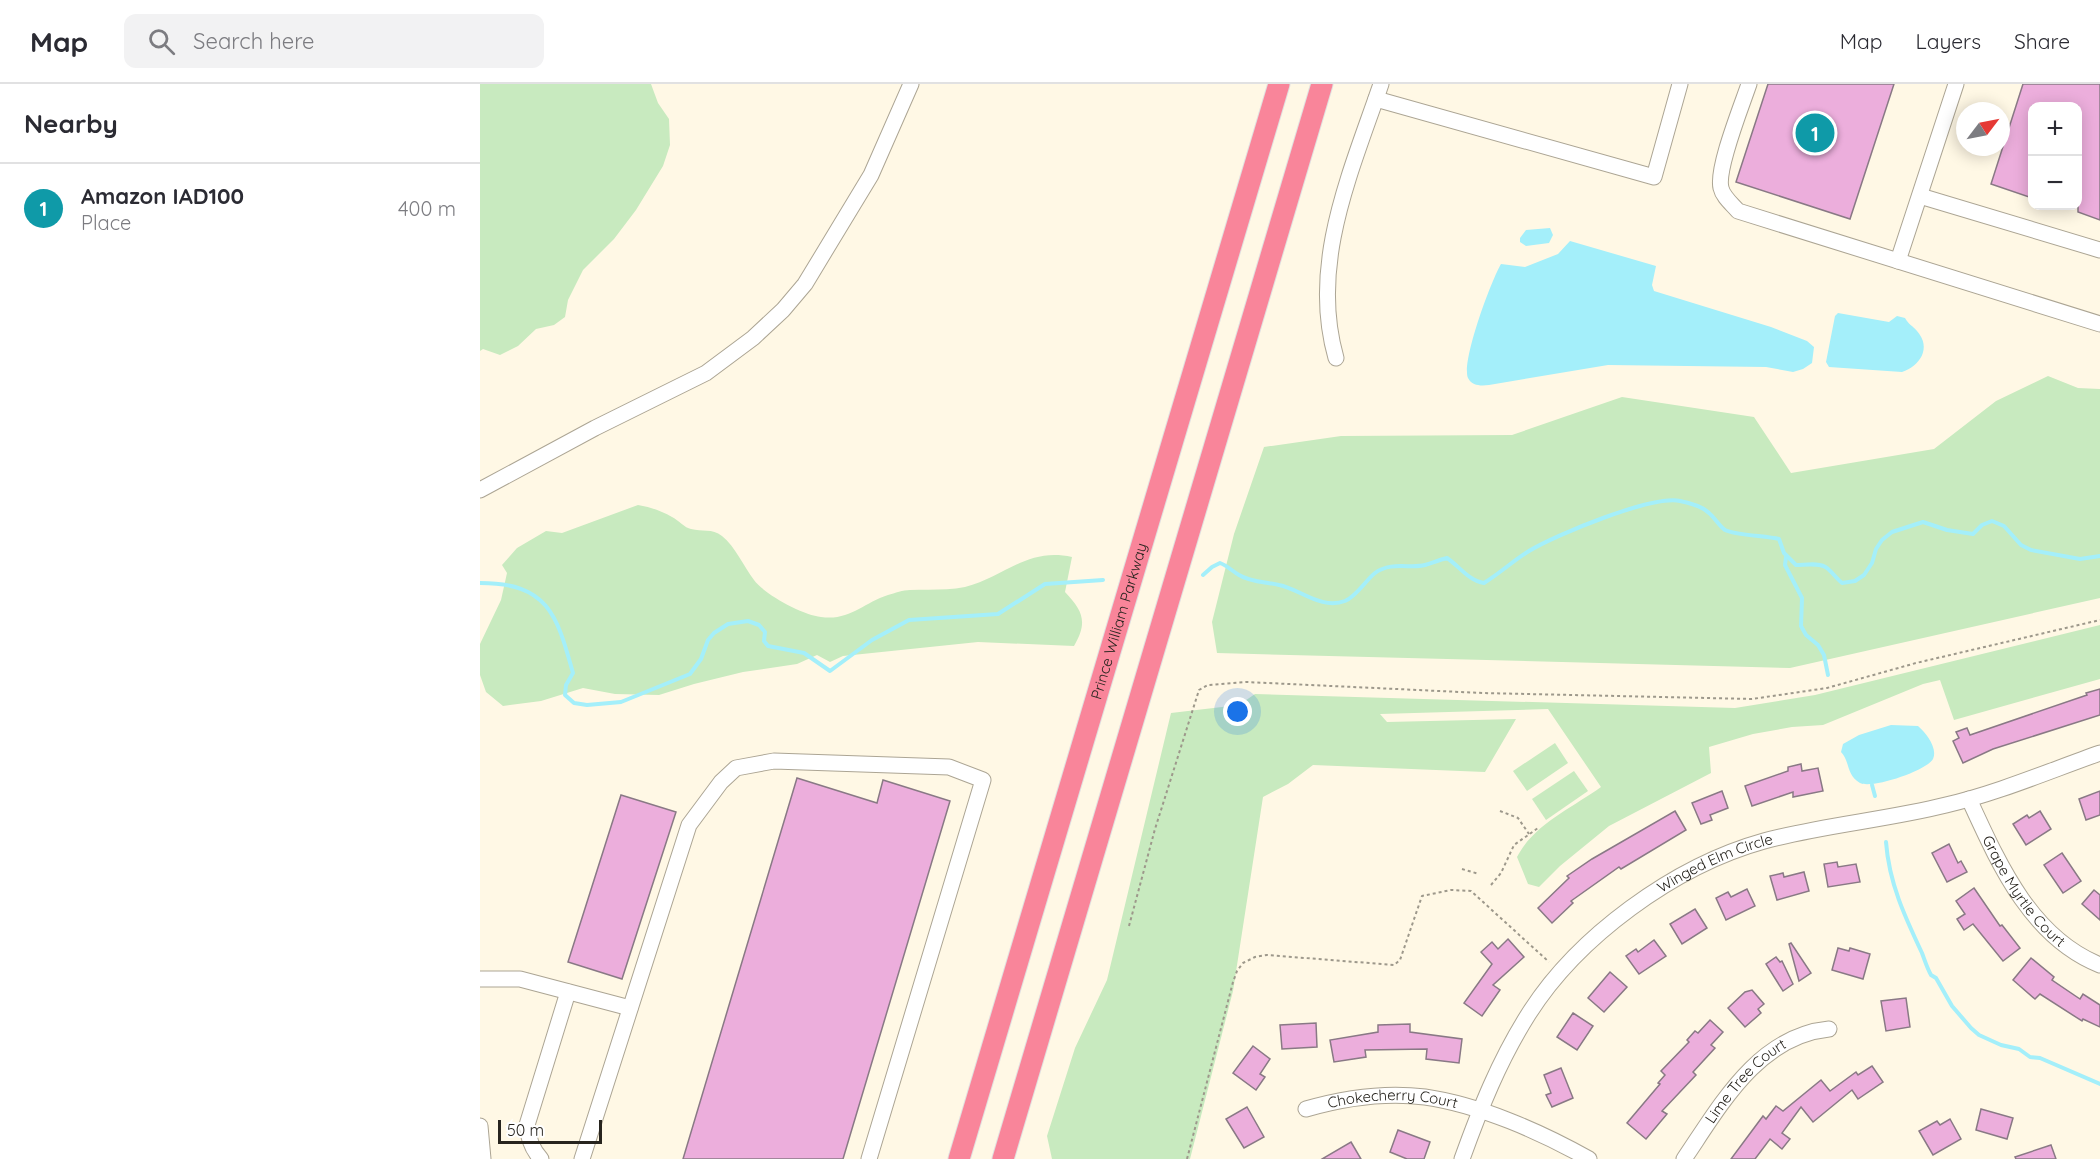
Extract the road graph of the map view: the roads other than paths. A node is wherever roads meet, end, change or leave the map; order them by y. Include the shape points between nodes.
1 (911, 84) edge
2 (1279, 84) edge
3 (1322, 84) edge
4 (1381, 84) edge
5 (1680, 84) edge
6 (1749, 84) edge
7 (1956, 84) edge
8 (1376, 99) junction
9 (1920, 196) junction
10 (2100, 250) edge
11 (1898, 261) junction
12 (2100, 324) edge
13 (1336, 358) dead end
14 (480, 490) edge
15 (2100, 753) edge
16 (1969, 799) junction
17 (2100, 965) edge
18 (480, 979) edge
19 (568, 992) junction
20 (630, 1008) junction
21 (1829, 1029) dead end
22 (1306, 1109) dead end
23 (1480, 1111) junction
24 (480, 1126) edge
25 (483, 1159) edge
26 (541, 1159) edge
27 (582, 1159) edge
28 (869, 1159) edge
29 (959, 1159) edge
30 (1003, 1159) edge
31 (1462, 1159) edge
32 (1589, 1159) edge
33 (1684, 1159) edge

1 - 14 street via 871,176 805,284 783,310 706,373
2 - 29 highway, Prince William Parkway
3 - 30 highway
4 - 8 street
5 - 8 street via 1654,177
6 - 11 street via 1721,171 1721,188 1728,201 1751,216
7 - 9 street
8 - 13 street via 1350,172 1331,248 1328,316
9 - 10 street
9 - 11 street
11 - 12 street
15 - 16 street, Winged Elm Circle
16 - 17 street, Grape Myrtle Court via 1999,865 2028,907 2074,951
16 - 23 street, Winged Elm Circle via 1762,842 1729,853 1672,882 1602,932 1547,987 1508,1050
18 - 19 street via 519,980
19 - 20 street
19 - 26 street via 527,1125 532,1148
20 - 27 street
20 - 28 street via 689,825 735,768 774,760 949,766 983,780
21 - 33 street, Lime Tree Court via 1799,1035 1768,1054 1721,1102
22 - 23 street, Chokecherry Court via 1335,1101 1393,1096 1425,1097
23 - 31 street, Winged Elm Circle
23 - 32 street, Chokecherry Court
24 - 25 street

